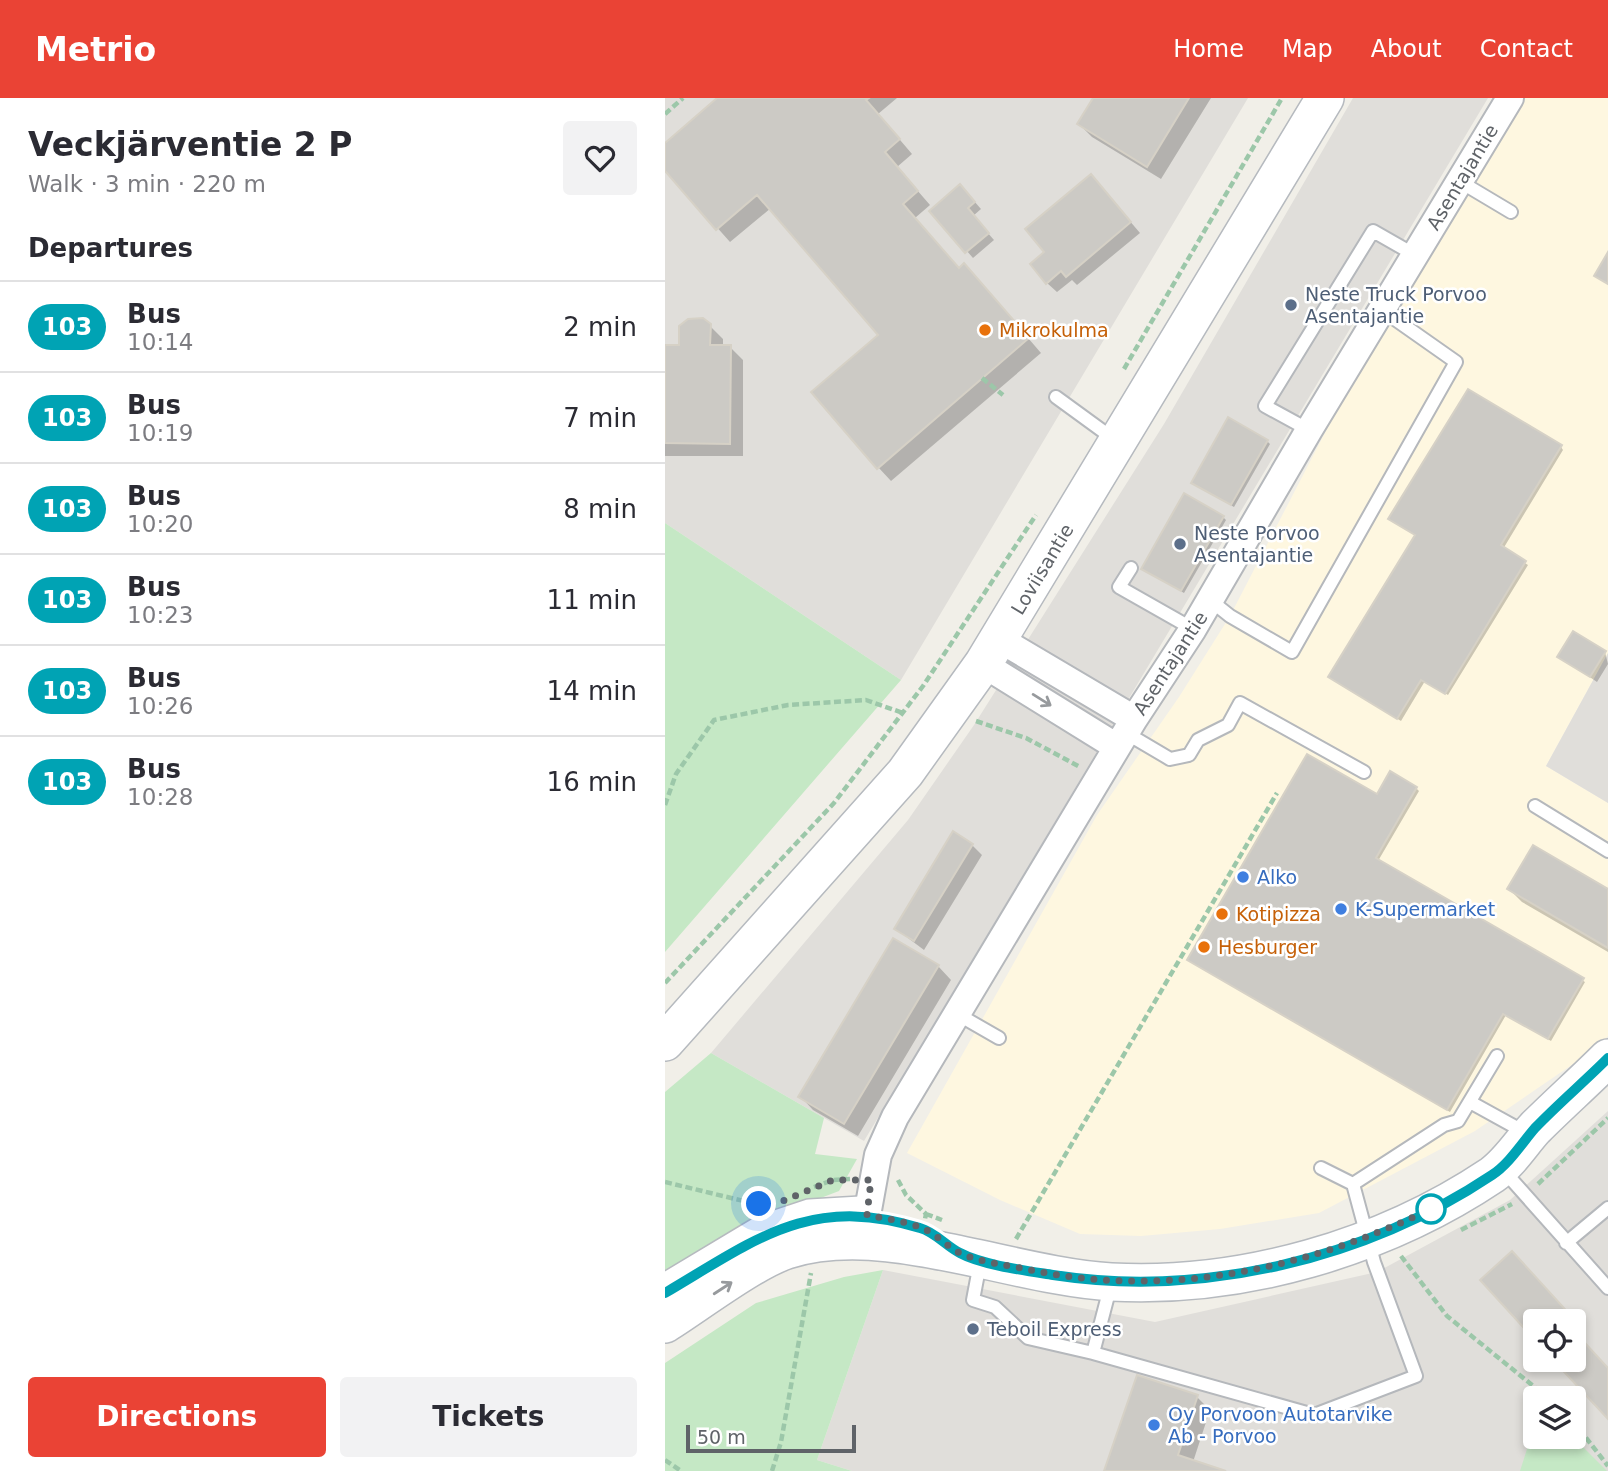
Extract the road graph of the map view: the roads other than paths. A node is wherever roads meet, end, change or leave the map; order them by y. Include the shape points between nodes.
1 (1325, 98) edge
2 (1510, 98) edge
3 (1459, 181) junction
4 (1511, 212) dead end
5 (1415, 255) junction
6 (1382, 310) junction
7 (1056, 397) dead end
8 (1309, 430) junction
9 (1118, 442) junction
10 (1131, 568) dead end
11 (1210, 600) junction
12 (1193, 629) junction
13 (991, 652) junction
14 (1126, 733) junction
15 (1364, 772) dead end
16 (1535, 806) dead end
17 (1608, 851) edge
18 (702, 997) junction
19 (959, 1015) junction
20 (665, 1027) edge
21 (999, 1038) dead end
22 (665, 1042) edge
23 (1497, 1056) dead end
24 (1608, 1058) edge
25 (1470, 1102) junction
26 (1529, 1135) junction
27 (1500, 1167) junction
28 (1321, 1168) dead end
29 (1353, 1184) junction
30 (1608, 1208) edge
31 (867, 1212) junction
32 (1566, 1243) junction
33 (964, 1245) junction
34 (1384, 1246) junction
35 (1111, 1282) junction
36 (1608, 1288) edge
37 (665, 1293) edge
38 (665, 1324) edge
39 (1093, 1353) junction

1 - 9 main road, Loviisantie
2 - 3 street, Asentajantie
3 - 4 lane
3 - 5 street, Asentajantie
5 - 6 street, Asentajantie
5 - 8 lane via 1373,231 1265,407
6 - 8 street, Asentajantie
6 - 11 lane via 1456,362 1292,652
7 - 9 lane
8 - 11 street, Asentajantie
9 - 13 main road, Loviisantie
10 - 12 lane via 1119,587
11 - 12 street, Asentajantie
12 - 14 street, Asentajantie
13 - 14 street
13 - 18 main road, Loviisantie via 905,773
14 - 15 lane via 1170,759 1189,755 1198,740 1228,725 1240,703
14 - 19 street, Asentajantie
16 - 17 lane
18 - 20 main road, Loviisantie
18 - 22 main road, Loviisantie
19 - 21 lane
19 - 31 street, Asentajantie via 895,1117 878,1155
23 - 25 lane
24 - 26 main road
25 - 26 lane
25 - 29 lane via 1458,1121 1444,1125
26 - 27 main road
27 - 32 lane
27 - 34 main road
28 - 29 lane
29 - 34 lane
30 - 32 lane
31 - 33 main road
31 - 37 main road via 810,1218 765,1233
38 -> 31 main road via 785,1250 824,1242
32 - 36 lane
33 - 35 main road via 1051,1275
33 - 39 lane via 973,1300 995,1307 1028,1338
34 - 35 main road via 1252,1272
34 - 39 lane via 1374,1262 1416,1376 1314,1415
35 - 39 lane

